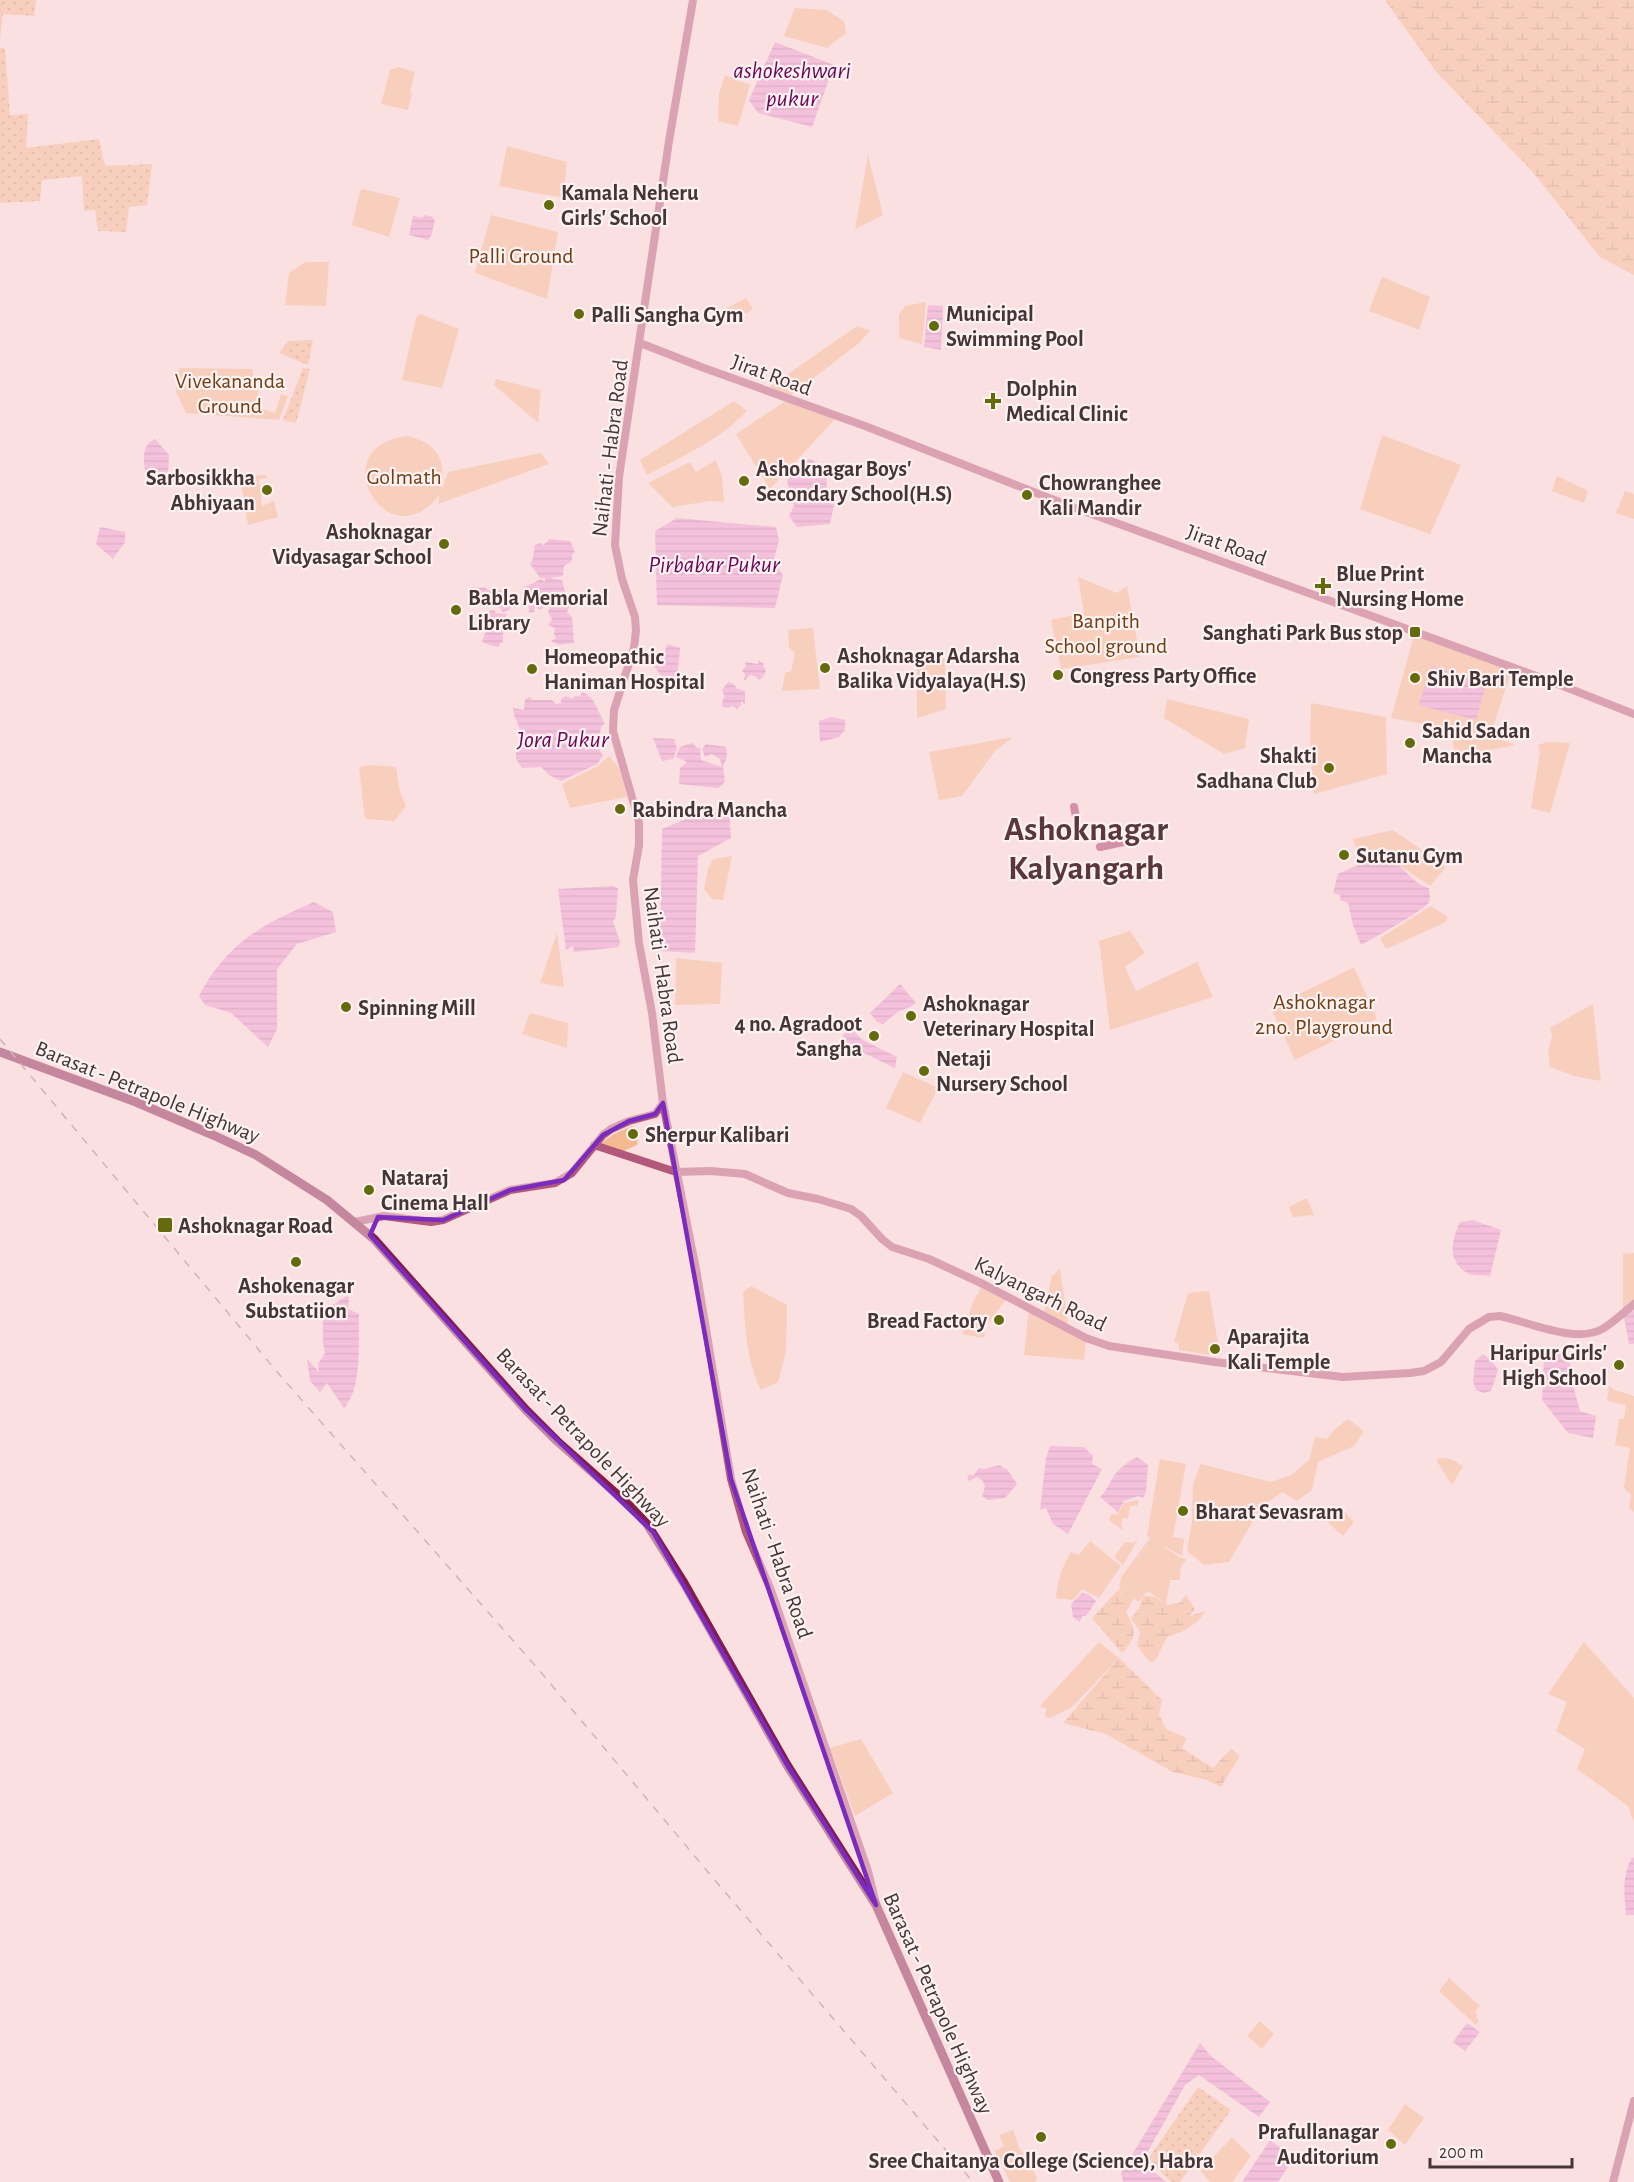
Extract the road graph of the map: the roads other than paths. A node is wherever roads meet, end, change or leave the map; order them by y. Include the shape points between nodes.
1 (693, 0) edge
2 (640, 343) junction
3 (1634, 714) edge
4 (1074, 807) dead end
5 (1080, 836) dead end
6 (1128, 841) dead end
7 (1100, 847) dead end
8 (0, 1052) edge
9 (663, 1103) junction
10 (594, 1145) junction
11 (676, 1172) junction
12 (378, 1217) junction
13 (355, 1222) junction
14 (370, 1235) junction
15 (1634, 1304) edge
16 (876, 1905) junction
17 (1634, 2101) edge
18 (999, 2182) edge
19 (1613, 2182) edge

1 - 2 main road, Naihati - Habra Road
2 - 3 main road, Jirat Road
2 - 9 main road, Naihati - Habra Road via 615,523 616,558 635,617 635,639 613,720 614,739 639,822 634,906
4 - 5 main road
6 - 7 main road
8 - 13 highway, Barasat - Petrapole Highway via 148,1107 243,1149 300,1181
9 - 10 main road via 655,1114 611,1129
9 - 11 main road, Naihati - Habra Road
10 - 11 main road, Kalyangarh Road
10 - 12 main road via 564,1180 510,1190 446,1220
11 - 15 main road, Kalyangarh Road via 745,1174 788,1193 841,1205 861,1216 892,1247 983,1284 1086,1338 1109,1346 1215,1362 1343,1377 1417,1372 1441,1362 1469,1329 1490,1317 1585,1335 1604,1328
11 - 16 main road, Naihati - Habra Road via 731,1479 746,1532 771,1590 868,1870
12 - 13 main road
12 - 14 main road via 371,1223
13 - 14 highway, Barasat - Petrapole Highway
14 - 16 highway, Barasat - Petrapole Highway via 526,1410 653,1532 787,1765
16 - 18 highway, Barasat - Petrapole Highway
17 - 19 main road

